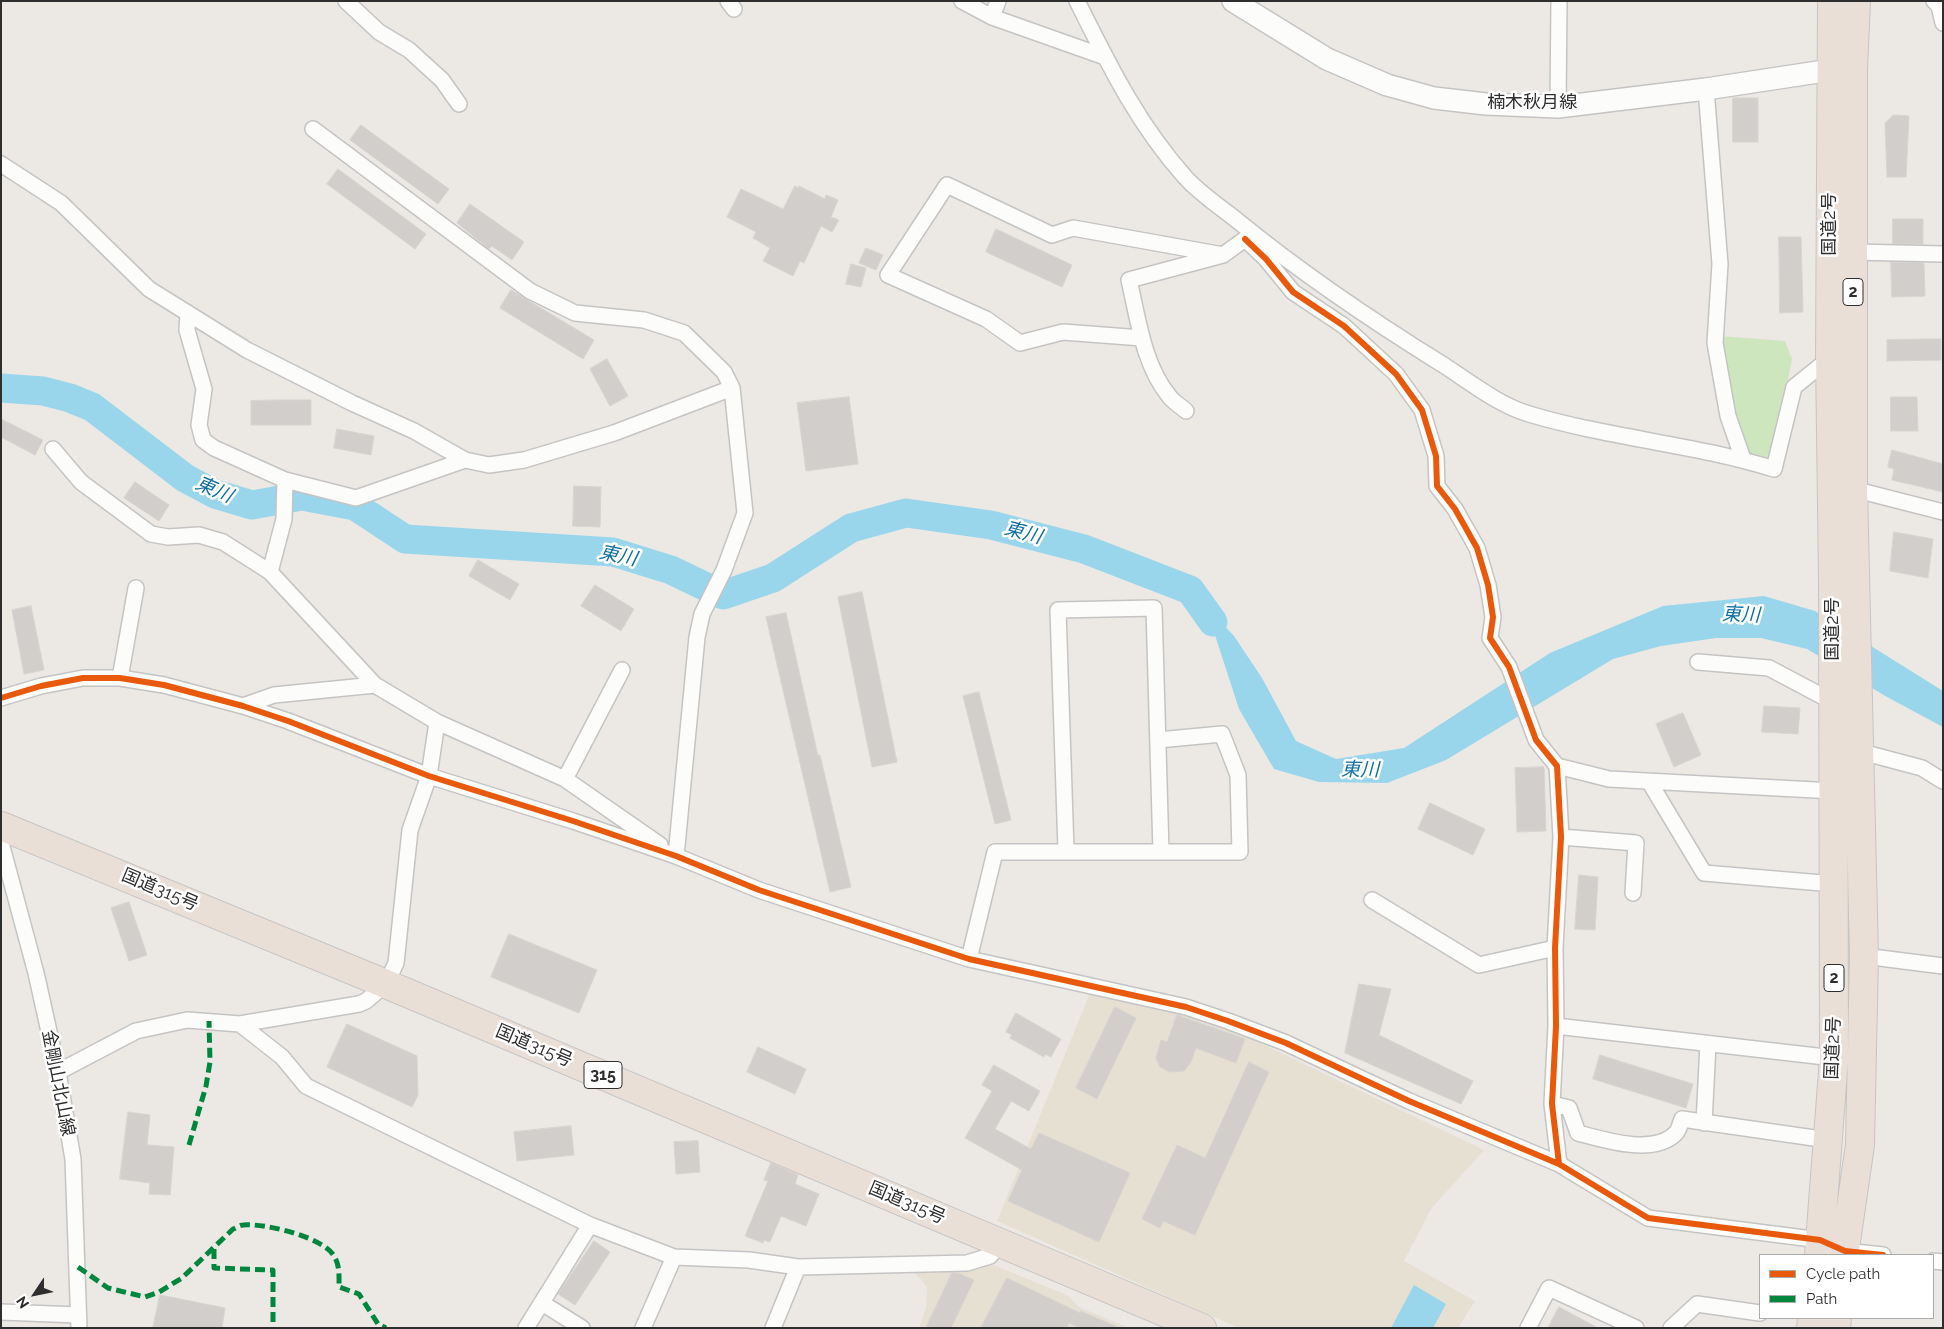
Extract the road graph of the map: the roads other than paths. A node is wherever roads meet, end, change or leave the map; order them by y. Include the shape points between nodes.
1 (346, 1) edge
2 (962, 1) edge
3 (998, 1) edge
4 (1077, 1) edge
5 (1233, 1) edge
6 (1559, 1) edge
7 (1832, 1) edge
8 (1856, 1) edge
9 (1934, 1) edge
10 (992, 17) junction
11 (1943, 23) edge
12 (1105, 57) junction
13 (1842, 69) junction
14 (1706, 89) junction
15 (459, 104) dead end
16 (1558, 106) junction
17 (313, 129) dead end
18 (1, 164) edge
19 (1250, 237) junction
20 (1853, 252) junction
21 (1943, 254) edge
22 (1223, 255) junction
23 (188, 313) junction
24 (1142, 338) junction
25 (1830, 358) junction
26 (732, 388) junction
27 (1186, 411) dead end
28 (53, 449) dead end
29 (1743, 459) junction
30 (465, 460) junction
31 (284, 486) junction
32 (1853, 489) junction
33 (1943, 512) edge
34 (270, 572) junction
35 (1844, 581) junction
36 (136, 588) dead end
37 (1698, 662) dead end
38 (622, 670) dead end
39 (120, 678) junction
40 (375, 685) junction
41 (1, 698) edge
42 (1846, 704) junction
43 (243, 706) junction
44 (437, 722) junction
45 (1158, 740) junction
46 (1858, 751) junction
47 (1557, 766) junction
48 (429, 776) junction
49 (565, 779) junction
50 (1943, 781) edge
51 (1650, 783) junction
52 (1834, 790) junction
53 (1, 826) edge
54 (1561, 837) junction
55 (1, 843) edge
56 (1066, 850) junction
57 (1161, 852) junction
58 (676, 856) junction
59 (1834, 884) junction
60 (7, 891) edge
61 (1633, 893) dead end
62 (1372, 900) dead end
63 (1555, 948) junction
64 (1864, 956) junction
65 (969, 960) junction
66 (1943, 966) edge
67 (386, 984) junction
68 (240, 1024) junction
69 (1556, 1026) junction
70 (1708, 1044) junction
71 (1834, 1058) junction
72 (58, 1072) junction
73 (1552, 1104) junction
74 (1704, 1124) junction
75 (1828, 1140) junction
76 (1559, 1164) junction
77 (590, 1225) junction
78 (1001, 1243) junction
79 (1832, 1250) edge
80 (1873, 1254) edge
81 (674, 1257) junction
82 (798, 1267) junction
83 (542, 1304) junction
84 (1, 1312) edge
85 (1759, 1313) edge
86 (78, 1322) edge
87 (526, 1328) edge
88 (582, 1328) edge
89 (643, 1328) edge
90 (773, 1328) edge
91 (1202, 1328) edge
92 (1528, 1328) edge
93 (1636, 1328) edge
94 (1672, 1328) edge

1 - 15 street via 379,32 416,56 442,80
2 - 10 street
3 - 10 street
4 - 12 street
5 - 16 street, 楠木秋月線 via 1327,59 1387,85 1434,98 1486,104
6 - 16 street
7 - 13 highway, 国道2号 / 2
8 - 13 highway, 国道2号 / 2
9 - 11 street via 1939,6
10 - 12 street
12 - 19 street via 1141,122 1187,179
13 - 14 street, 楠木秋月線
13 - 20 highway, 国道2号 / 2
13 - 25 highway, 国道2号 / 2
14 - 16 street, 楠木秋月線
14 - 29 street via 1720,264 1715,343 1728,416
17 - 26 street via 530,291 575,313 644,320 684,333 724,372
18 - 23 street via 61,203 149,289
19 - 22 street
19 - 29 street via 1402,339 1526,414
19 - 47 street via 1293,292 1344,326 1396,374 1422,410 1436,456 1437,486 1455,509 1477,548 1488,585 1492,617 1490,638 1509,667 1536,740
20 - 21 street
20 - 32 highway, 国道2号 / 2
22 - 24 street via 1130,280
22 - 24 street via 1073,228 1052,235 947,185 888,275 986,319 1020,343 1063,332
23 - 30 street via 247,350 414,431
23 - 31 street via 187,330 204,389 199,425 203,440
24 - 27 street via 1154,371 1169,396
25 - 29 street via 1794,387 1774,469
25 - 35 highway, 国道2号 / 2
26 - 30 street via 614,433 524,460 489,465
26 - 58 street via 744,514 724,570 702,614 697,637
28 - 34 street via 81,482 151,534 168,537 199,535 223,542
30 - 31 street via 356,498
31 - 34 street via 284,519
32 - 33 street
32 - 35 highway, 国道2号 / 2
34 - 40 street
35 - 42 highway, 国道2号 / 2
36 - 39 street
37 - 42 street via 1769,668
38 - 49 street
39 - 41 street via 83,678
39 - 43 street via 164,685
40 - 43 street via 274,695
40 - 44 street
42 - 46 highway, 2
42 - 52 highway, 国道2号 / 2
43 - 48 street
44 - 48 street
44 - 49 street
45 - 56 street via 1154,608 1058,610
45 - 57 street
45 - 57 street via 1222,734 1238,775 1240,852
46 - 50 street via 1922,768
46 - 64 highway, 国道2号 / 2
47 - 51 street via 1609,780
47 - 54 street
48 - 58 street
48 - 67 street via 410,830 396,963
49 - 58 street
51 - 52 street
51 - 59 street via 1704,873
52 - 59 highway, 国道2号 / 2
53 - 67 highway, 国道315号 / 315
54 - 61 street via 1636,844
54 - 63 street
55 - 60 street, 金剛山北山線
56 - 57 street
56 - 65 street via 995,852
58 - 65 street via 759,890
59 - 71 highway, 国道2号 / 2
60 - 72 street, 金剛山北山線 via 36,973
62 - 63 street via 1479,965
63 - 69 street
64 - 66 street
64 - 79 highway, 国道2号 / 2 via 1860,1145
65 - 76 street via 1186,1007 1228,1021 1286,1043 1409,1101
67 - 68 street via 359,1004
67 - 78 highway, 国道315号 / 315
68 - 72 street via 187,1020 136,1031
68 - 77 street via 282,1057 306,1086
69 - 70 street
69 - 73 street
70 - 71 street
70 - 74 street
71 - 75 highway, 国道2号 / 2
72 - 86 street, 金剛山北山線 via 73,1159
73 - 74 street via 1569,1108 1578,1133 1614,1143 1649,1145 1664,1142 1677,1133 1682,1119
73 - 76 street
74 - 75 street
75 - 79 highway, 国道2号 / 2
76 - 79 street via 1648,1218
77 - 81 street
77 - 83 street
78 - 82 street via 990,1256 967,1263
78 - 91 highway, 国道315号 / 315
79 - 80 street
81 - 82 street via 749,1260
81 - 89 street
82 - 90 street
83 - 87 street
83 - 88 street
84 - 86 street
85 - 94 street via 1696,1304
92 - 93 street via 1549,1288

